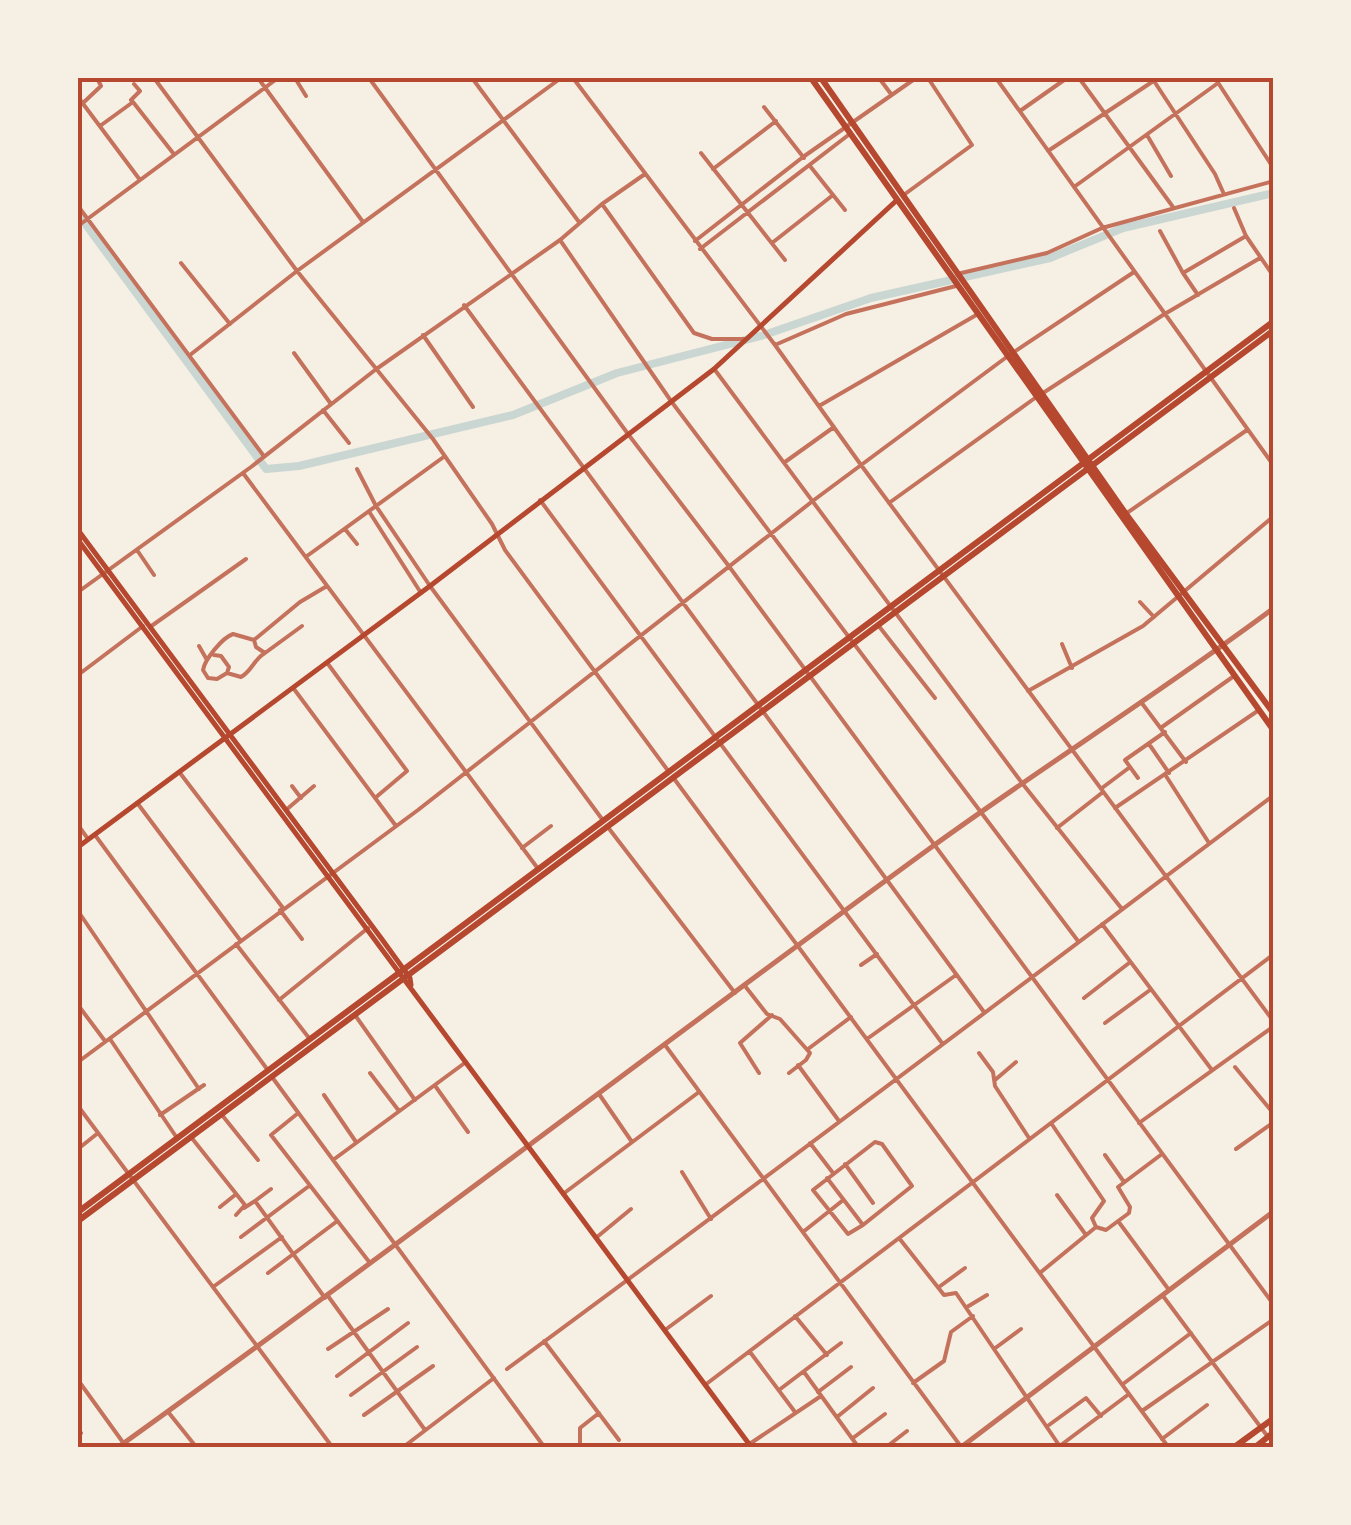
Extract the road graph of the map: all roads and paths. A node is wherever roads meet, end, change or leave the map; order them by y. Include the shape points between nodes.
1 (97, 78) edge
2 (154, 78) edge
3 (258, 78) edge
4 (278, 78) edge
5 (295, 78) edge
6 (370, 78) edge
7 (472, 78) edge
8 (561, 78) edge
9 (573, 78) edge
10 (811, 78) edge
11 (821, 78) edge
12 (880, 78) edge
13 (916, 78) edge
14 (928, 78) edge
15 (996, 78) edge
16 (1067, 78) edge
17 (1080, 78) edge
18 (1270, 78) edge
19 (1153, 79) edge
20 (1217, 80) edge
21 (134, 84) dead end
22 (1274, 85) edge
23 (265, 87) junction
24 (125, 93) dead end
25 (892, 95) junction
26 (306, 96) dead end
27 (78, 97) edge
28 (132, 101) junction
29 (83, 104) junction
30 (764, 107) dead end
31 (1020, 111) junction
32 (1104, 113) junction
33 (1175, 115) junction
34 (776, 121) junction
35 (503, 122) junction
36 (100, 126) junction
37 (852, 128) junction
38 (1148, 134) junction
39 (198, 136) junction
40 (1131, 146) junction
41 (1048, 151) junction
42 (1274, 153) edge
43 (174, 154) junction
44 (702, 154) dead end
45 (803, 157) junction
46 (1266, 158) junction
47 (809, 164) junction
48 (713, 168) junction
49 (1273, 168) edge
50 (437, 169) junction
51 (644, 174) junction
52 (1171, 176) dead end
53 (140, 180) junction
54 (1274, 181) edge
55 (1074, 187) junction
56 (1224, 193) junction
57 (833, 195) junction
58 (901, 197) junction
59 (602, 204) junction
60 (741, 204) junction
61 (78, 206) edge
62 (1173, 208) junction
63 (1234, 208) dead end
64 (844, 210) dead end
65 (746, 211) junction
66 (86, 220) junction
67 (363, 222) junction
68 (580, 223) junction
69 (78, 226) edge
70 (1104, 231) junction
71 (1160, 232) dead end
72 (1246, 236) junction
73 (560, 240) junction
74 (694, 242) junction
75 (772, 243) junction
76 (700, 249) junction
77 (1260, 258) junction
78 (785, 260) dead end
79 (181, 262) dead end
80 (297, 271) junction
81 (511, 272) junction
82 (1134, 272) junction
83 (1183, 273) junction
84 (1274, 277) edge
85 (959, 279) junction
86 (1198, 294) junction
87 (464, 304) junction
88 (978, 314) junction
89 (1163, 314) junction
90 (1274, 321) edge
91 (230, 324) junction
92 (763, 329) junction
93 (1274, 330) edge
94 (423, 335) junction
95 (748, 339) junction
96 (774, 344) junction
97 (294, 353) dead end
98 (1011, 354) junction
99 (190, 356) junction
100 (714, 369) junction
101 (375, 370) junction
102 (1206, 375) junction
103 (1040, 395) junction
104 (672, 401) junction
105 (332, 404) junction
106 (819, 406) junction
107 (473, 407) dead end
108 (323, 410) junction
109 (834, 426) junction
110 (1247, 430) junction
111 (628, 434) junction
112 (349, 443) dead end
113 (445, 456) junction
114 (262, 458) junction
115 (784, 462) junction
116 (1086, 463) junction
117 (860, 465) junction
118 (1274, 466) edge
119 (584, 467) junction
120 (358, 469) dead end
121 (243, 473) junction
122 (540, 500) junction
123 (814, 500) junction
124 (889, 504) junction
125 (376, 506) junction
126 (368, 511) junction
127 (1123, 515) junction
128 (1274, 516) edge
129 (78, 530) edge
130 (345, 530) junction
131 (496, 533) junction
132 (770, 533) junction
133 (78, 540) edge
134 (357, 544) dead end
135 (137, 550) junction
136 (306, 557) junction
137 (246, 559) dead end
138 (728, 566) junction
139 (105, 572) junction
140 (941, 573) junction
141 (154, 575) dead end
142 (327, 586) junction
143 (430, 586) junction
144 (78, 592) edge
145 (421, 593) junction
146 (1181, 595) junction
147 (683, 602) junction
148 (1140, 602) dead end
149 (894, 607) junction
150 (1274, 608) edge
151 (1154, 617) junction
152 (878, 625) junction
153 (146, 626) junction
154 (302, 626) dead end
155 (364, 636) junction
156 (640, 637) junction
157 (254, 640) junction
158 (851, 640) junction
159 (1062, 644) dead end
160 (199, 646) dead end
161 (1219, 649) junction
162 (264, 653) junction
163 (214, 654) junction
164 (206, 660) junction
165 (326, 661) junction
166 (1072, 668) junction
167 (807, 673) junction
168 (227, 674) junction
169 (596, 674) junction
170 (78, 675) edge
171 (206, 676) junction
172 (1234, 676) junction
173 (292, 686) junction
174 (190, 688) junction
175 (1028, 691) junction
176 (935, 698) dead end
177 (1141, 702) junction
178 (761, 708) junction
179 (1259, 710) junction
180 (1274, 714) edge
181 (531, 722) junction
182 (1272, 726) edge
183 (1163, 730) junction
184 (226, 736) junction
185 (717, 740) junction
186 (1148, 744) junction
187 (1072, 750) junction
188 (1186, 762) junction
189 (1130, 767) junction
190 (179, 771) junction
191 (466, 773) junction
192 (671, 774) junction
193 (1168, 774) junction
194 (1138, 778) dead end
195 (1022, 783) junction
196 (292, 786) dead end
197 (314, 786) dead end
198 (1102, 791) junction
199 (1274, 795) edge
200 (301, 798) junction
201 (375, 798) junction
202 (138, 802) junction
203 (1116, 808) junction
204 (286, 810) junction
205 (982, 812) junction
206 (605, 823) junction
207 (78, 825) edge
208 (396, 826) junction
209 (551, 826) dead end
210 (1058, 828) junction
211 (91, 837) junction
212 (1209, 843) junction
213 (935, 845) junction
214 (78, 847) edge
215 (522, 848) junction
216 (541, 872) junction
217 (330, 874) junction
218 (1166, 877) junction
219 (887, 880) junction
220 (282, 909) junction
221 (1122, 909) junction
222 (78, 911) edge
223 (846, 911) junction
224 (1102, 924) junction
225 (368, 928) junction
226 (302, 938) dead end
227 (1078, 941) junction
228 (238, 942) junction
229 (798, 947) junction
230 (877, 954) junction
231 (1274, 954) edge
232 (1129, 963) junction
233 (861, 965) dead end
234 (196, 974) junction
235 (403, 974) junction
236 (956, 974) junction
237 (1032, 976) junction
238 (1240, 979) junction
239 (745, 986) junction
240 (1150, 990) junction
241 (735, 993) junction
242 (1084, 998) dead end
243 (279, 1000) junction
244 (914, 1004) junction
245 (78, 1006) edge
246 (147, 1010) junction
247 (984, 1012) junction
248 (355, 1015) junction
249 (772, 1015) junction
250 (851, 1017) junction
251 (1105, 1023) dead end
252 (1274, 1024) edge
253 (1178, 1026) junction
254 (309, 1038) junction
255 (866, 1039) junction
256 (107, 1040) junction
257 (942, 1043) junction
258 (665, 1046) junction
259 (808, 1049) junction
260 (979, 1052) dead end
261 (467, 1061) junction
262 (78, 1062) edge
263 (1016, 1062) dead end
264 (798, 1065) junction
265 (1235, 1067) dead end
266 (1212, 1070) junction
267 (370, 1073) dead end
268 (759, 1073) dead end
269 (789, 1073) dead end
270 (270, 1074) junction
271 (895, 1078) junction
272 (996, 1080) junction
273 (1106, 1080) junction
274 (434, 1085) junction
275 (699, 1092) junction
276 (599, 1094) junction
277 (324, 1095) dead end
278 (415, 1100) junction
279 (78, 1106) edge
280 (398, 1111) junction
281 (298, 1113) junction
282 (160, 1114) junction
283 (222, 1114) junction
284 (1274, 1114) edge
285 (839, 1121) junction
286 (1050, 1122) junction
287 (1274, 1122) edge
288 (1140, 1123) junction
289 (468, 1132) dead end
290 (98, 1133) junction
291 (190, 1137) junction
292 (177, 1138) junction
293 (1029, 1138) junction
294 (356, 1142) junction
295 (632, 1142) junction
296 (810, 1143) junction
297 (528, 1146) junction
298 (78, 1149) edge
299 (1236, 1149) dead end
300 (1162, 1154) junction
301 (1105, 1156) dead end
302 (258, 1160) dead end
303 (334, 1160) junction
304 (845, 1164) junction
305 (682, 1172) dead end
306 (833, 1173) junction
307 (131, 1178) junction
308 (827, 1178) junction
309 (763, 1179) junction
310 (970, 1182) junction
311 (1124, 1182) junction
312 (310, 1186) junction
313 (271, 1189) dead end
314 (235, 1194) junction
315 (564, 1194) junction
316 (1058, 1195) dead end
317 (255, 1201) junction
318 (843, 1201) junction
319 (873, 1203) dead end
320 (220, 1207) dead end
321 (244, 1208) junction
322 (631, 1208) dead end
323 (1274, 1211) edge
324 (78, 1212) edge
325 (829, 1212) junction
326 (236, 1215) dead end
327 (268, 1218) junction
328 (712, 1219) junction
329 (337, 1220) junction
330 (78, 1221) edge
331 (1118, 1222) junction
332 (863, 1225) junction
333 (1096, 1227) junction
334 (803, 1232) junction
335 (1086, 1235) junction
336 (282, 1237) junction
337 (597, 1237) junction
338 (241, 1238) dead end
339 (899, 1238) junction
340 (395, 1244) junction
341 (1230, 1245) junction
342 (292, 1254) junction
343 (370, 1264) junction
344 (966, 1268) dead end
345 (268, 1273) dead end
346 (1040, 1273) junction
347 (629, 1280) junction
348 (838, 1284) junction
349 (939, 1286) junction
350 (213, 1287) junction
351 (1170, 1290) junction
352 (988, 1295) dead end
353 (711, 1296) dead end
354 (1163, 1296) junction
355 (327, 1297) junction
356 (1274, 1305) edge
357 (967, 1307) junction
358 (388, 1308) dead end
359 (796, 1316) junction
360 (973, 1316) junction
361 (1274, 1319) edge
362 (408, 1323) dead end
363 (1021, 1329) dead end
364 (665, 1330) junction
365 (354, 1332) junction
366 (1191, 1333) junction
367 (544, 1341) junction
368 (841, 1343) dead end
369 (258, 1346) junction
370 (417, 1347) dead end
371 (1096, 1348) junction
372 (328, 1349) dead end
373 (994, 1349) junction
374 (749, 1351) junction
375 (369, 1352) junction
376 (827, 1354) junction
377 (1213, 1362) junction
378 (433, 1366) dead end
379 (850, 1367) dead end
380 (507, 1369) dead end
381 (384, 1371) junction
382 (804, 1372) junction
383 (337, 1376) dead end
384 (494, 1378) junction
385 (78, 1380) edge
386 (914, 1382) junction
387 (1123, 1384) junction
388 (706, 1385) junction
389 (874, 1388) dead end
390 (779, 1390) junction
391 (398, 1391) junction
392 (820, 1394) junction
393 (1129, 1394) junction
394 (350, 1396) dead end
395 (1027, 1398) junction
396 (1207, 1404) dead end
397 (1142, 1411) junction
398 (796, 1412) junction
399 (168, 1413) junction
400 (599, 1413) junction
401 (885, 1414) dead end
402 (364, 1416) dead end
403 (1101, 1416) junction
404 (836, 1417) junction
405 (1274, 1418) edge
406 (1047, 1427) junction
407 (1261, 1427) junction
408 (425, 1430) junction
409 (906, 1431) dead end
410 (1271, 1435) edge
411 (852, 1438) junction
412 (1162, 1439) junction
413 (619, 1440) dead end
414 (122, 1446) edge
415 (751, 1446) edge
416 (961, 1447) edge
417 (1059, 1447) edge
418 (197, 1448) edge
419 (333, 1448) edge
420 (402, 1448) edge
421 (544, 1448) edge
422 (580, 1448) edge
423 (859, 1448) edge
424 (885, 1448) edge
425 (1169, 1448) edge
426 (1233, 1448) edge
427 (1254, 1448) edge

1 - 29 street via 101,86
2 - 39 street
3 - 23 street
4 - 23 street
5 - 26 street
6 - 50 street
7 - 35 street
8 - 35 street
9 - 51 street
10 - 37 main road
11 - 37 main road
12 - 25 street
13 - 25 street
14 - 58 street via 972,144
15 - 31 street
16 - 31 street
17 - 32 street
18 - 22 street
19 - 32 street
19 - 33 street
20 - 33 street
20 - 46 street
21 - 28 street via 140,91
23 - 39 street
23 - 67 street
24 - 28 street
25 - 37 street
27 - 29 street
28 - 36 street
28 - 43 street
29 - 36 street
30 - 34 street
31 - 41 street
32 - 40 street
32 - 41 street
33 - 38 street
33 - 56 street
34 - 45 street
34 - 48 street
35 - 50 street
35 - 68 street
36 - 53 street
37 - 45 street
37 - 47 street
37 - 58 main road
38 - 40 street
38 - 52 street
39 - 43 street
39 - 80 street
40 - 55 street
40 - 62 street
41 - 55 street
42 - 46 street
43 - 53 street
44 - 48 street
45 - 47 street
45 - 60 street
46 - 49 street
47 - 57 street
47 - 65 street
48 - 60 street
50 - 67 street
50 - 81 street
51 - 59 street
51 - 74 street
53 - 66 street
54 - 56 street
55 - 70 street
56 - 62 street
57 - 64 street
57 - 75 street
58 - 85 main road
58 - 92 main road
59 - 68 street
59 - 95 street via 694,333
60 - 65 street
60 - 74 street
61 - 66 street
62 - 70 street
63 - 72 street
65 - 75 street
65 - 76 street
66 - 69 street
66 - 99 street
67 - 80 street
68 - 73 street
70 - 82 street
70 - 85 street
71 - 83 street
72 - 77 street
72 - 83 street
73 - 81 street
73 - 104 street
74 - 76 street
75 - 78 street
76 - 92 street
77 - 84 street
77 - 86 street
79 - 91 street
80 - 91 street
80 - 101 street
81 - 87 street
81 - 111 street
82 - 89 street
82 - 98 street
83 - 86 street
85 - 88 main road
85 - 96 street
85 - 98 main road
86 - 89 street
87 - 94 street
87 - 119 street
88 - 98 main road
88 - 106 street
89 - 102 street
89 - 103 street
90 - 102 main road
91 - 99 street
92 - 95 main road
92 - 96 street
93 - 102 main road
94 - 101 street
94 - 107 street
95 - 100 main road
96 - 106 street
97 - 105 street
98 - 103 main road
98 - 117 street
99 - 114 street
100 - 104 main road
100 - 115 street
101 - 105 street
101 - 113 street
102 - 110 street
102 - 116 main road
103 - 116 main road
103 - 124 street
104 - 111 main road
104 - 132 street
105 - 108 street
106 - 109 street
108 - 112 street
108 - 114 street
109 - 115 street
109 - 117 street
110 - 118 street
110 - 127 street
111 - 119 main road
111 - 138 street
113 - 125 street
113 - 131 street
114 - 121 street
115 - 123 street
116 - 127 main road
116 - 140 main road
117 - 123 street
117 - 124 street
119 - 122 main road
119 - 147 street
120 - 125 street
121 - 135 street
121 - 136 street
122 - 131 main road
122 - 156 street
123 - 132 street
123 - 149 street
124 - 140 street
125 - 126 street
125 - 143 street
126 - 130 street
126 - 145 street
127 - 146 main road
128 - 146 street
129 - 139 main road
130 - 134 street
130 - 136 street
131 - 143 main road
131 - 169 street
132 - 138 street
132 - 158 street
133 - 139 main road
135 - 139 street
135 - 141 street
136 - 142 street
137 - 153 street
138 - 147 street
138 - 167 street
139 - 144 street
139 - 153 main road
140 - 149 main road
140 - 175 street
142 - 155 street
142 - 157 street
143 - 145 main road
143 - 181 street
145 - 155 main road
146 - 151 street
146 - 161 main road
147 - 156 street
147 - 178 street
148 - 151 street
149 - 152 main road
149 - 158 main road
149 - 195 street
150 - 161 street
151 - 166 street
152 - 158 main road
152 - 176 street
153 - 170 street
153 - 174 main road
154 - 162 street
155 - 165 main road
155 - 191 street
156 - 169 street
156 - 185 street
157 - 162 street
157 - 163 street via 230,635
158 - 167 main road
158 - 205 street
159 - 166 street
160 - 164 street
161 - 172 main road
161 - 177 street
161 - 180 main road
162 - 168 street via 241,677
163 - 164 street
163 - 168 street via 226,662
164 - 171 street
165 - 173 main road
165 - 201 street via 408,771
166 - 175 street
167 - 178 main road
167 - 213 street
168 - 171 street
169 - 181 street
169 - 192 street
171 - 174 street
172 - 179 main road
172 - 183 street
173 - 184 main road
173 - 201 street
174 - 184 main road
175 - 187 street
177 - 183 street
177 - 187 street
178 - 185 main road
178 - 219 street
179 - 182 main road
179 - 188 street
181 - 191 street
181 - 206 street
183 - 186 street
183 - 188 street
184 - 190 main road
184 - 204 main road
184 - 217 main road
185 - 192 main road
185 - 223 street
186 - 189 street via 1127,757
186 - 193 street
187 - 195 street
187 - 198 street
188 - 193 street
189 - 194 street
189 - 198 street
190 - 202 main road
190 - 220 street
191 - 208 street
191 - 215 street
192 - 206 main road
192 - 229 street
193 - 203 street
193 - 212 street
195 - 205 street
195 - 210 street
196 - 200 street
197 - 200 street
198 - 203 street
198 - 210 street
199 - 212 street
200 - 204 street
201 - 208 street
202 - 211 main road
202 - 228 street
203 - 218 street
204 - 217 main road
205 - 213 street
205 - 227 street
206 - 216 main road
206 - 241 street
207 - 211 street
208 - 217 street
209 - 215 street
210 - 221 street
211 - 214 main road
211 - 234 street
212 - 218 street
213 - 219 street
213 - 237 street
215 - 216 street
216 - 235 main road
217 - 220 street
217 - 225 main road
217 - 235 main road
218 - 221 street
218 - 238 street
219 - 223 street
219 - 236 street
220 - 226 street
220 - 228 street
221 - 224 street
222 - 246 street
223 - 229 street
223 - 230 street
224 - 227 street
224 - 232 street
225 - 235 main road
225 - 243 street
227 - 237 street
228 - 234 street
228 - 243 street
229 - 239 street
229 - 250 street
230 - 233 street
230 - 244 street
231 - 238 street
232 - 240 street
232 - 242 street
234 - 246 street
234 - 270 street
235 - 248 main road
235 - 254 main road
235 - 261 main road
236 - 244 street
236 - 247 street
237 - 247 street
237 - 273 street
238 - 252 street
238 - 253 street
239 - 241 street
239 - 249 street
240 - 251 street
240 - 253 street
241 - 258 street
243 - 254 street
244 - 255 street
244 - 257 street
245 - 256 street
246 - 256 street
246 - 282 street via 201,1087
247 - 257 street
248 - 270 main road
248 - 278 street
249 - 259 street
249 - 268 street via 740,1043
250 - 255 street
250 - 259 street
252 - 266 street
253 - 266 street
253 - 273 street
254 - 270 main road
255 - 271 street
256 - 262 street
256 - 282 street
257 - 271 street
258 - 275 street
258 - 276 street
259 - 264 street via 809,1057
260 - 272 street
261 - 274 street
261 - 297 main road
263 - 272 street
264 - 269 street
264 - 285 street
265 - 284 street
266 - 288 street
267 - 280 street
270 - 281 street
270 - 283 main road
270 - 292 main road
271 - 285 street
271 - 310 street
272 - 293 street
273 - 286 street
273 - 288 street
274 - 278 street
274 - 289 street
275 - 295 street
275 - 309 street
276 - 295 street
276 - 297 street
277 - 294 street
278 - 280 street
279 - 290 street
280 - 294 street
281 - 303 street
281 - 312 street via 271,1135
282 - 292 street
283 - 291 main road
283 - 302 street
285 - 296 street
286 - 293 street
286 - 333 street via 1104,1200 1092,1218
287 - 299 street
288 - 300 street
290 - 298 street
290 - 307 street
291 - 307 main road
291 - 314 street
292 - 307 main road
293 - 310 street
294 - 303 street
295 - 315 street
296 - 306 street
296 - 309 street
297 - 315 main road
297 - 340 street
300 - 311 street
300 - 341 street
301 - 311 street
303 - 340 street
304 - 306 street
304 - 319 street
304 - 332 street via 878,1141 912,1186
305 - 328 street
306 - 308 street
307 - 324 main road
307 - 330 main road
307 - 350 street
308 - 318 street
308 - 325 street via 813,1190
309 - 328 street
309 - 334 street
310 - 339 street
310 - 346 street
311 - 331 street via 1118,1187 1130,1210
312 - 327 street
312 - 329 street
313 - 317 street
314 - 320 street
314 - 321 street
315 - 337 main road
316 - 335 street
317 - 321 street
317 - 327 street
318 - 325 street
318 - 332 street
321 - 326 street
322 - 337 street
323 - 341 street
325 - 332 street via 850,1235
325 - 334 street
327 - 336 street
327 - 338 street
328 - 347 street
329 - 342 street
329 - 343 street
331 - 333 street via 1106,1230
331 - 351 street
333 - 335 street
334 - 348 street
335 - 346 street
336 - 342 street
336 - 350 street
337 - 347 main road
339 - 348 street
339 - 349 street
340 - 343 street
340 - 384 street
341 - 351 street
341 - 356 street
342 - 345 street
342 - 355 street
343 - 355 street
344 - 349 street
346 - 371 street
347 - 364 main road
347 - 367 street
348 - 359 street
348 - 386 street
349 - 357 street
350 - 369 street
351 - 354 street
352 - 357 street
353 - 364 street
354 - 366 street
354 - 371 street
355 - 365 street
355 - 369 street
357 - 360 street
358 - 365 street
359 - 374 street
359 - 376 street
360 - 373 street
360 - 386 street via 952,1331 944,1361
361 - 377 street
362 - 375 street
363 - 373 street
364 - 388 main road
365 - 372 street
365 - 375 street
366 - 377 street
366 - 387 street
367 - 380 street
367 - 400 street
368 - 376 street
369 - 399 street
369 - 419 street
370 - 381 street
371 - 387 street
371 - 395 street
373 - 395 street
374 - 388 street
374 - 390 street
375 - 381 street
375 - 383 street
376 - 382 street
377 - 397 street
377 - 407 street
378 - 391 street
379 - 392 street
381 - 391 street
381 - 394 street
382 - 390 street
382 - 392 street
384 - 408 street
384 - 421 street
385 - 414 street
386 - 416 street
387 - 393 street
388 - 415 main road
389 - 404 street
390 - 398 street
391 - 402 street
391 - 408 street
392 - 398 street
392 - 404 street
393 - 397 street
393 - 403 street
395 - 406 street
395 - 416 street
396 - 412 street
397 - 412 street
398 - 415 street
399 - 414 street
399 - 418 street
400 - 413 street
400 - 422 street via 580,1428
401 - 411 street
403 - 406 street via 1086,1398
403 - 417 street
404 - 411 street
405 - 407 main road
406 - 417 street
407 - 410 street
407 - 426 main road
408 - 420 street
409 - 424 street
410 - 427 main road
411 - 423 street
412 - 425 street

